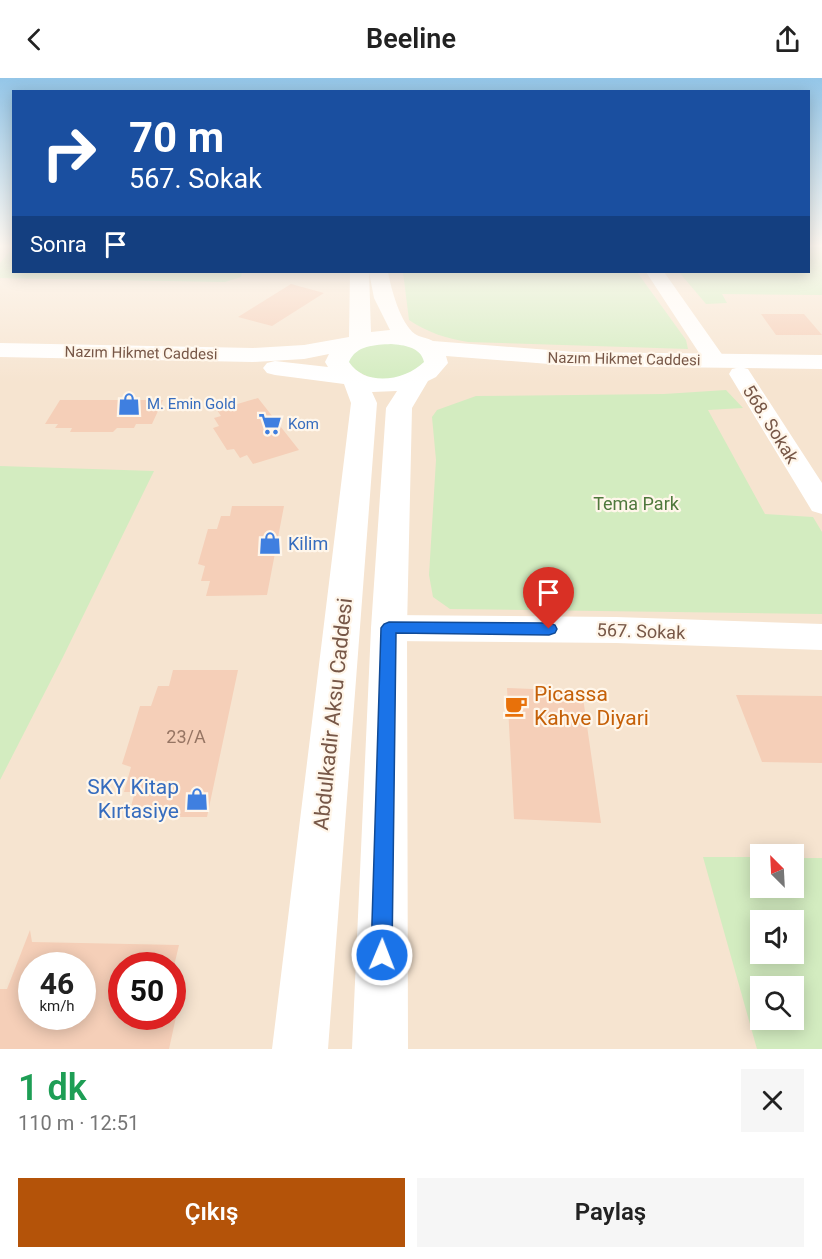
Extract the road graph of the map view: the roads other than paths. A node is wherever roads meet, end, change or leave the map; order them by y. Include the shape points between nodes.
1 (358, 292) edge
2 (384, 292) edge
3 (669, 292) edge
4 (0, 350) edge
5 (420, 359) junction
6 (354, 360) junction
7 (715, 360) junction
8 (822, 362) edge
9 (0, 365) edge
10 (740, 374) junction
11 (822, 376) edge
12 (822, 504) edge
13 (389, 628) junction
14 (822, 638) edge
15 (300, 1049) edge
16 (380, 1049) edge

1 - 6 main road, Abdulkadir Aksu Caddesi
2 - 5 main road via 396,324
3 - 7 street
4 - 6 main road, Nazım Hikmet Caddesi via 253,355 304,352
5 - 6 main road via 391,337
5 - 6 main road via 386,386
5 - 7 main road, Nazım Hikmet Caddesi via 485,355
5 - 10 main road, Nazım Hikmet Caddesi
5 - 13 main road via 399,408
6 - 9 main road, Nazım Hikmet Caddesi via 274,368
6 - 15 main road, Abdulkadir Aksu Caddesi via 364,404
7 - 8 main road, Nazım Hikmet Caddesi
10 - 11 main road, Nazım Hikmet Caddesi
10 - 12 street, 568. Sokak
13 - 14 street, 567. Sokak via 616,630
13 - 16 main road

